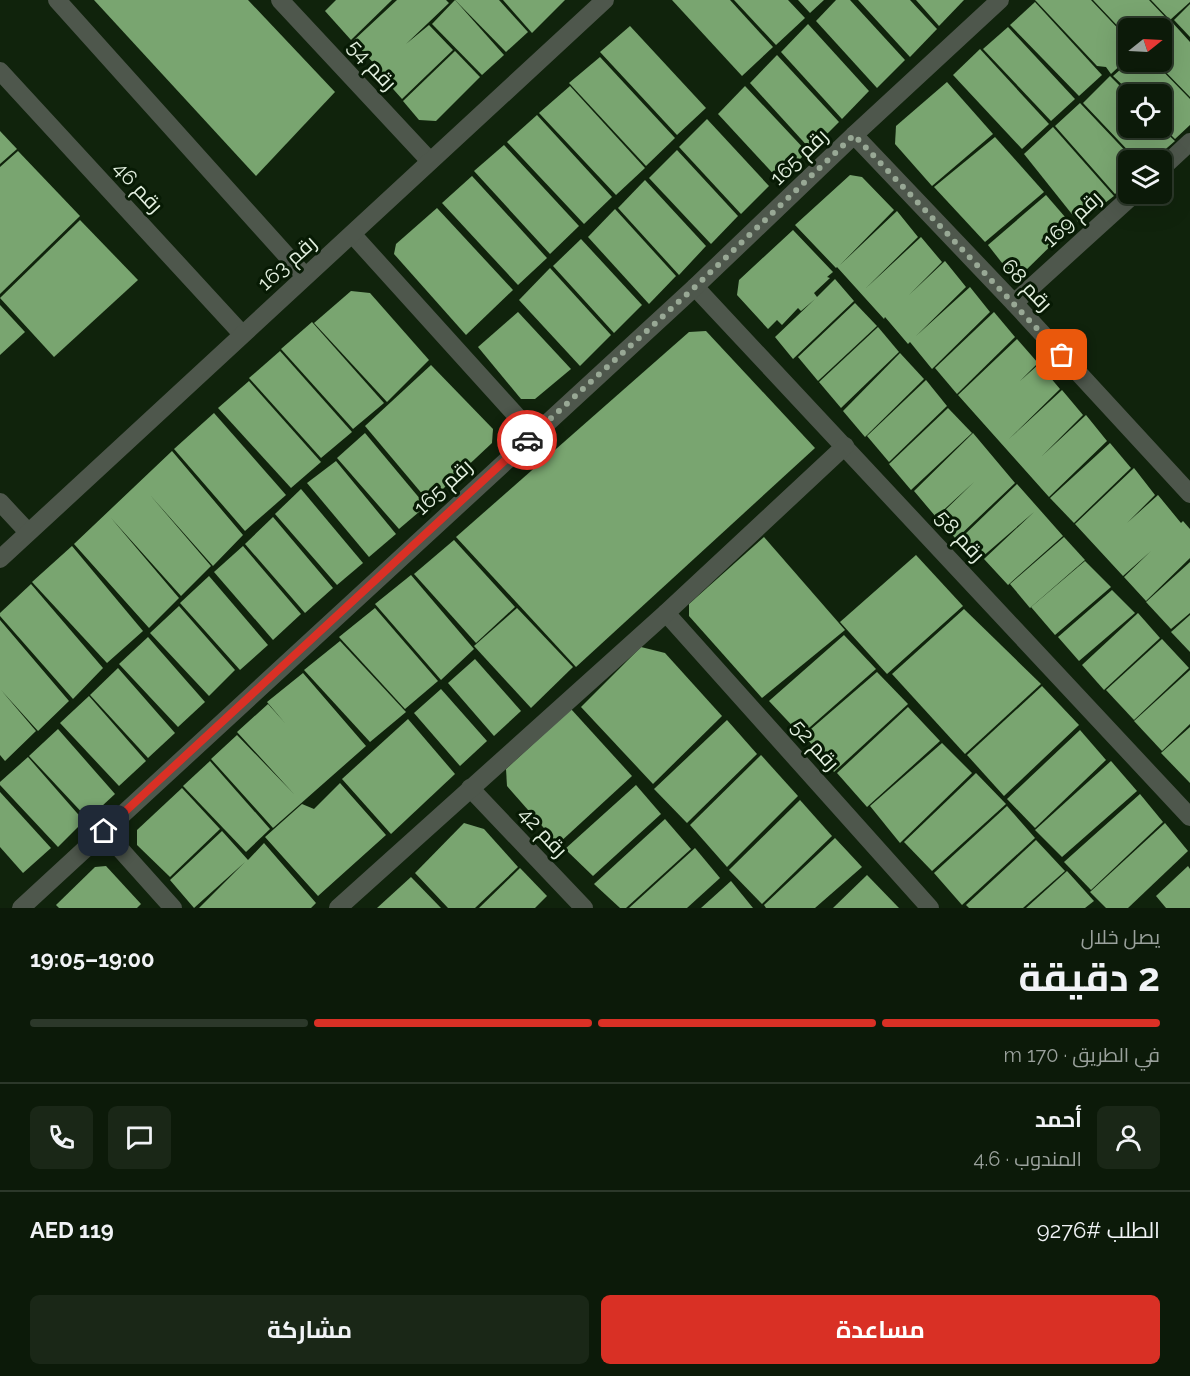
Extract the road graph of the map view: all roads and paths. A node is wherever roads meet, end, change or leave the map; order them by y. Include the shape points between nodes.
1 (57, 0) edge
2 (280, 0) edge
3 (605, 0) edge
4 (1000, 0) edge
5 (0, 71) edge
6 (854, 135) junction
7 (1190, 142) edge
8 (1172, 158) edge
9 (430, 161) junction
10 (1123, 204) edge
11 (353, 234) junction
12 (305, 276) junction
13 (695, 287) junction
14 (1014, 303) junction
15 (242, 334) junction
16 (533, 435) junction
17 (845, 446) junction
18 (1190, 494) edge
19 (0, 502) edge
20 (28, 532) junction
21 (0, 559) edge
22 (666, 613) junction
23 (470, 788) junction
24 (1190, 817) edge
25 (104, 831) junction
26 (21, 908) edge
27 (173, 908) edge
28 (338, 908) edge
29 (584, 908) edge
30 (930, 908) edge

1 - 12 street
2 - 9 street, رقم 54
3 - 9 street, رقم 163
4 - 6 street, رقم 165
5 - 15 street, رقم 46
6 - 13 street, رقم 165
6 - 14 street, رقم 68
7 - 8 street
9 - 11 street, رقم 163
10 - 14 street, رقم 169
11 - 12 street, رقم 163
11 - 16 street
12 - 15 street, رقم 163
13 - 16 street, رقم 165
13 - 17 street, رقم 58
14 - 18 street, رقم 68
15 - 20 street, رقم 163
16 - 25 street, رقم 165
17 - 22 street
17 - 24 street, رقم 58
19 - 20 street
20 - 21 street, رقم 163
22 - 23 street
22 - 30 street, رقم 52
23 - 28 street
23 - 29 street, رقم 42
25 - 26 street, رقم 165
25 - 27 street

